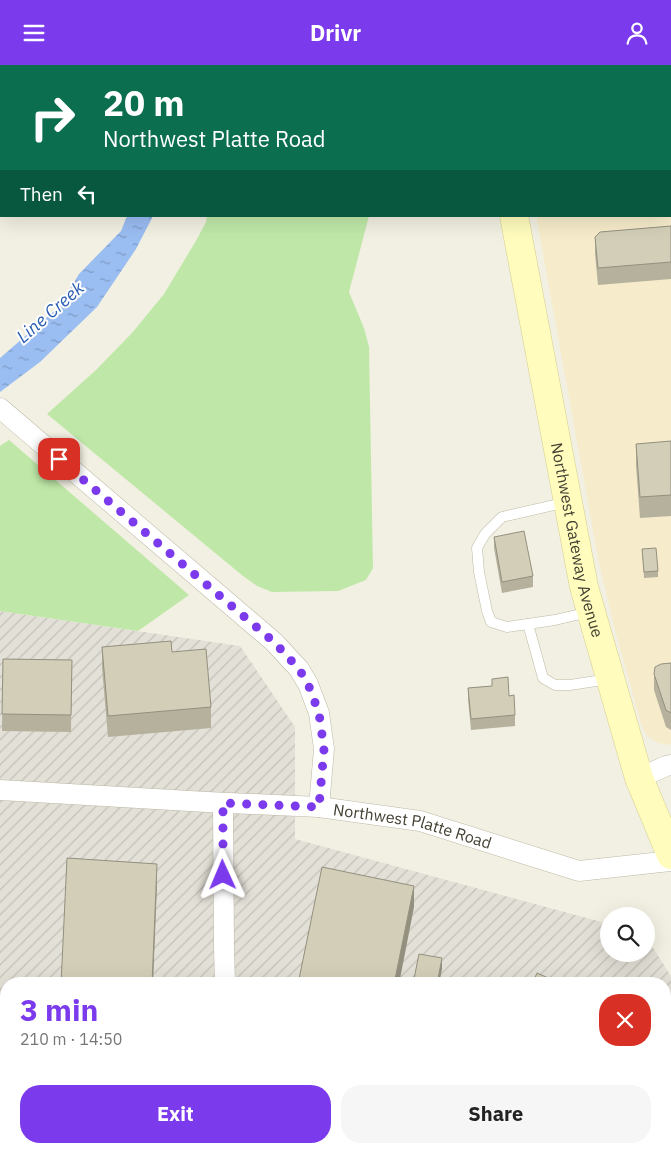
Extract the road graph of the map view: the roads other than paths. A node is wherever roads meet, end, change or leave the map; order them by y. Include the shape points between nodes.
1 (514, 217) edge
2 (0, 408) edge
3 (568, 501) junction
4 (591, 611) junction
5 (528, 624) junction
6 (611, 679) junction
7 (671, 765) edge
8 (640, 779) junction
9 (0, 790) edge
10 (223, 803) junction
11 (319, 807) junction
12 (671, 855) edge
13 (671, 861) edge
14 (225, 977) edge

1 - 3 main road, Northwest Gateway Avenue
2 - 11 street via 274,642 299,669 319,713 324,749
3 - 4 main road, Northwest Gateway Avenue
3 - 5 lane via 502,517 485,534 478,548 479,572 491,622 507,627
4 - 5 lane
4 - 6 main road, Northwest Gateway Avenue
5 - 6 lane via 543,677 555,685
6 - 8 main road, Northwest Gateway Avenue
7 - 8 street
8 - 12 main road, Northwest Gateway Avenue
9 - 10 street, Northwest Platte Road
10 - 11 street, Northwest Platte Road
10 - 14 street
11 - 13 street, Northwest Platte Road via 420,821 579,871

